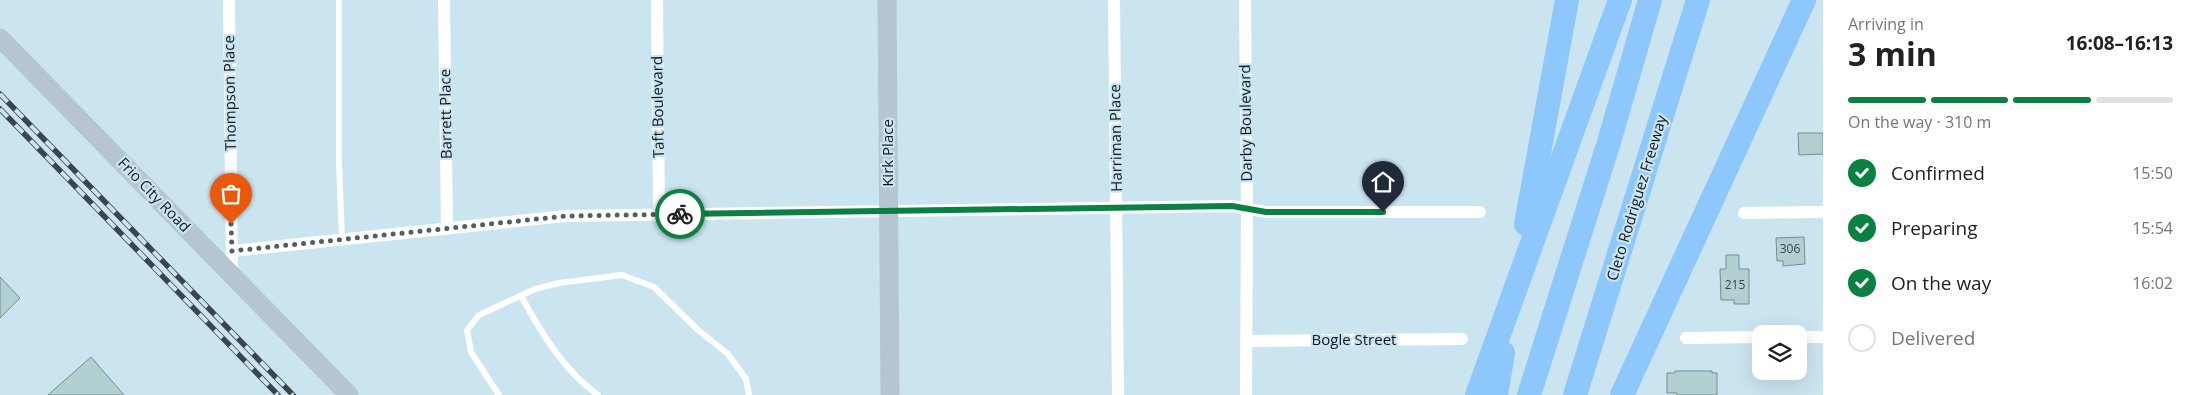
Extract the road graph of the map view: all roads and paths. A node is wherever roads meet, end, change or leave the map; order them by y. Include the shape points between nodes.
1 (228, 0) edge
2 (339, 0) edge
3 (444, 0) edge
4 (657, 0) edge
5 (886, 0) edge
6 (1114, 0) edge
7 (1245, 0) edge
8 (1567, 0) edge
9 (1620, 0) edge
10 (1650, 0) edge
11 (1698, 0) edge
12 (1804, 0) edge
13 (0, 38) edge
14 (1116, 208) junction
15 (1248, 209) junction
16 (888, 211) junction
17 (1480, 212) dead end
18 (1823, 212) edge
19 (1744, 214) dead end
20 (659, 215) junction
21 (447, 228) junction
22 (342, 239) junction
23 (232, 251) junction
24 (232, 275) junction
25 (521, 296) junction
26 (1752, 337) edge
27 (1807, 337) edge
28 (1823, 337) edge
29 (1686, 338) dead end
30 (1462, 339) dead end
31 (1246, 341) junction
32 (349, 395) edge
33 (499, 395) edge
34 (598, 395) edge
35 (749, 395) edge
36 (890, 395) edge
37 (1118, 395) edge
38 (1246, 395) edge
39 (1477, 395) edge
40 (1496, 395) edge
41 (1529, 395) edge
42 (1575, 395) edge
43 (1622, 395) edge

1 - 23 street, Thompson Place
2 - 22 lane
3 - 21 street, Barrett Place
4 - 20 street, Taft Boulevard
5 - 16 main road, Kirk Place
6 - 14 street, Harriman Place
7 - 15 street, Darby Boulevard
8 - 40 highway
9 - 39 highway
10 - 41 highway
11 - 42 highway, Cleto Rodriguez Freeway
12 - 43 highway
13 - 24 main road, Frio City Road
14 - 15 street via 1232,206
14 - 16 street
14 - 37 street, Harriman Place
15 - 17 street via 1266,212
15 - 31 street, Darby Boulevard
16 - 20 street
16 - 36 main road, Kirk Place
18 - 19 street
20 - 21 street via 566,216
21 - 22 street
22 - 23 street
23 - 24 street, Thompson Place
24 - 32 main road, Frio City Road
25 - 33 lane via 480,315 467,330 471,352
25 - 34 lane via 544,339
25 - 35 lane via 559,283 622,274 654,287 728,354 746,379
26 - 29 street
27 - 28 street
30 - 31 street, Bogle Street
31 - 38 street, Darby Boulevard

